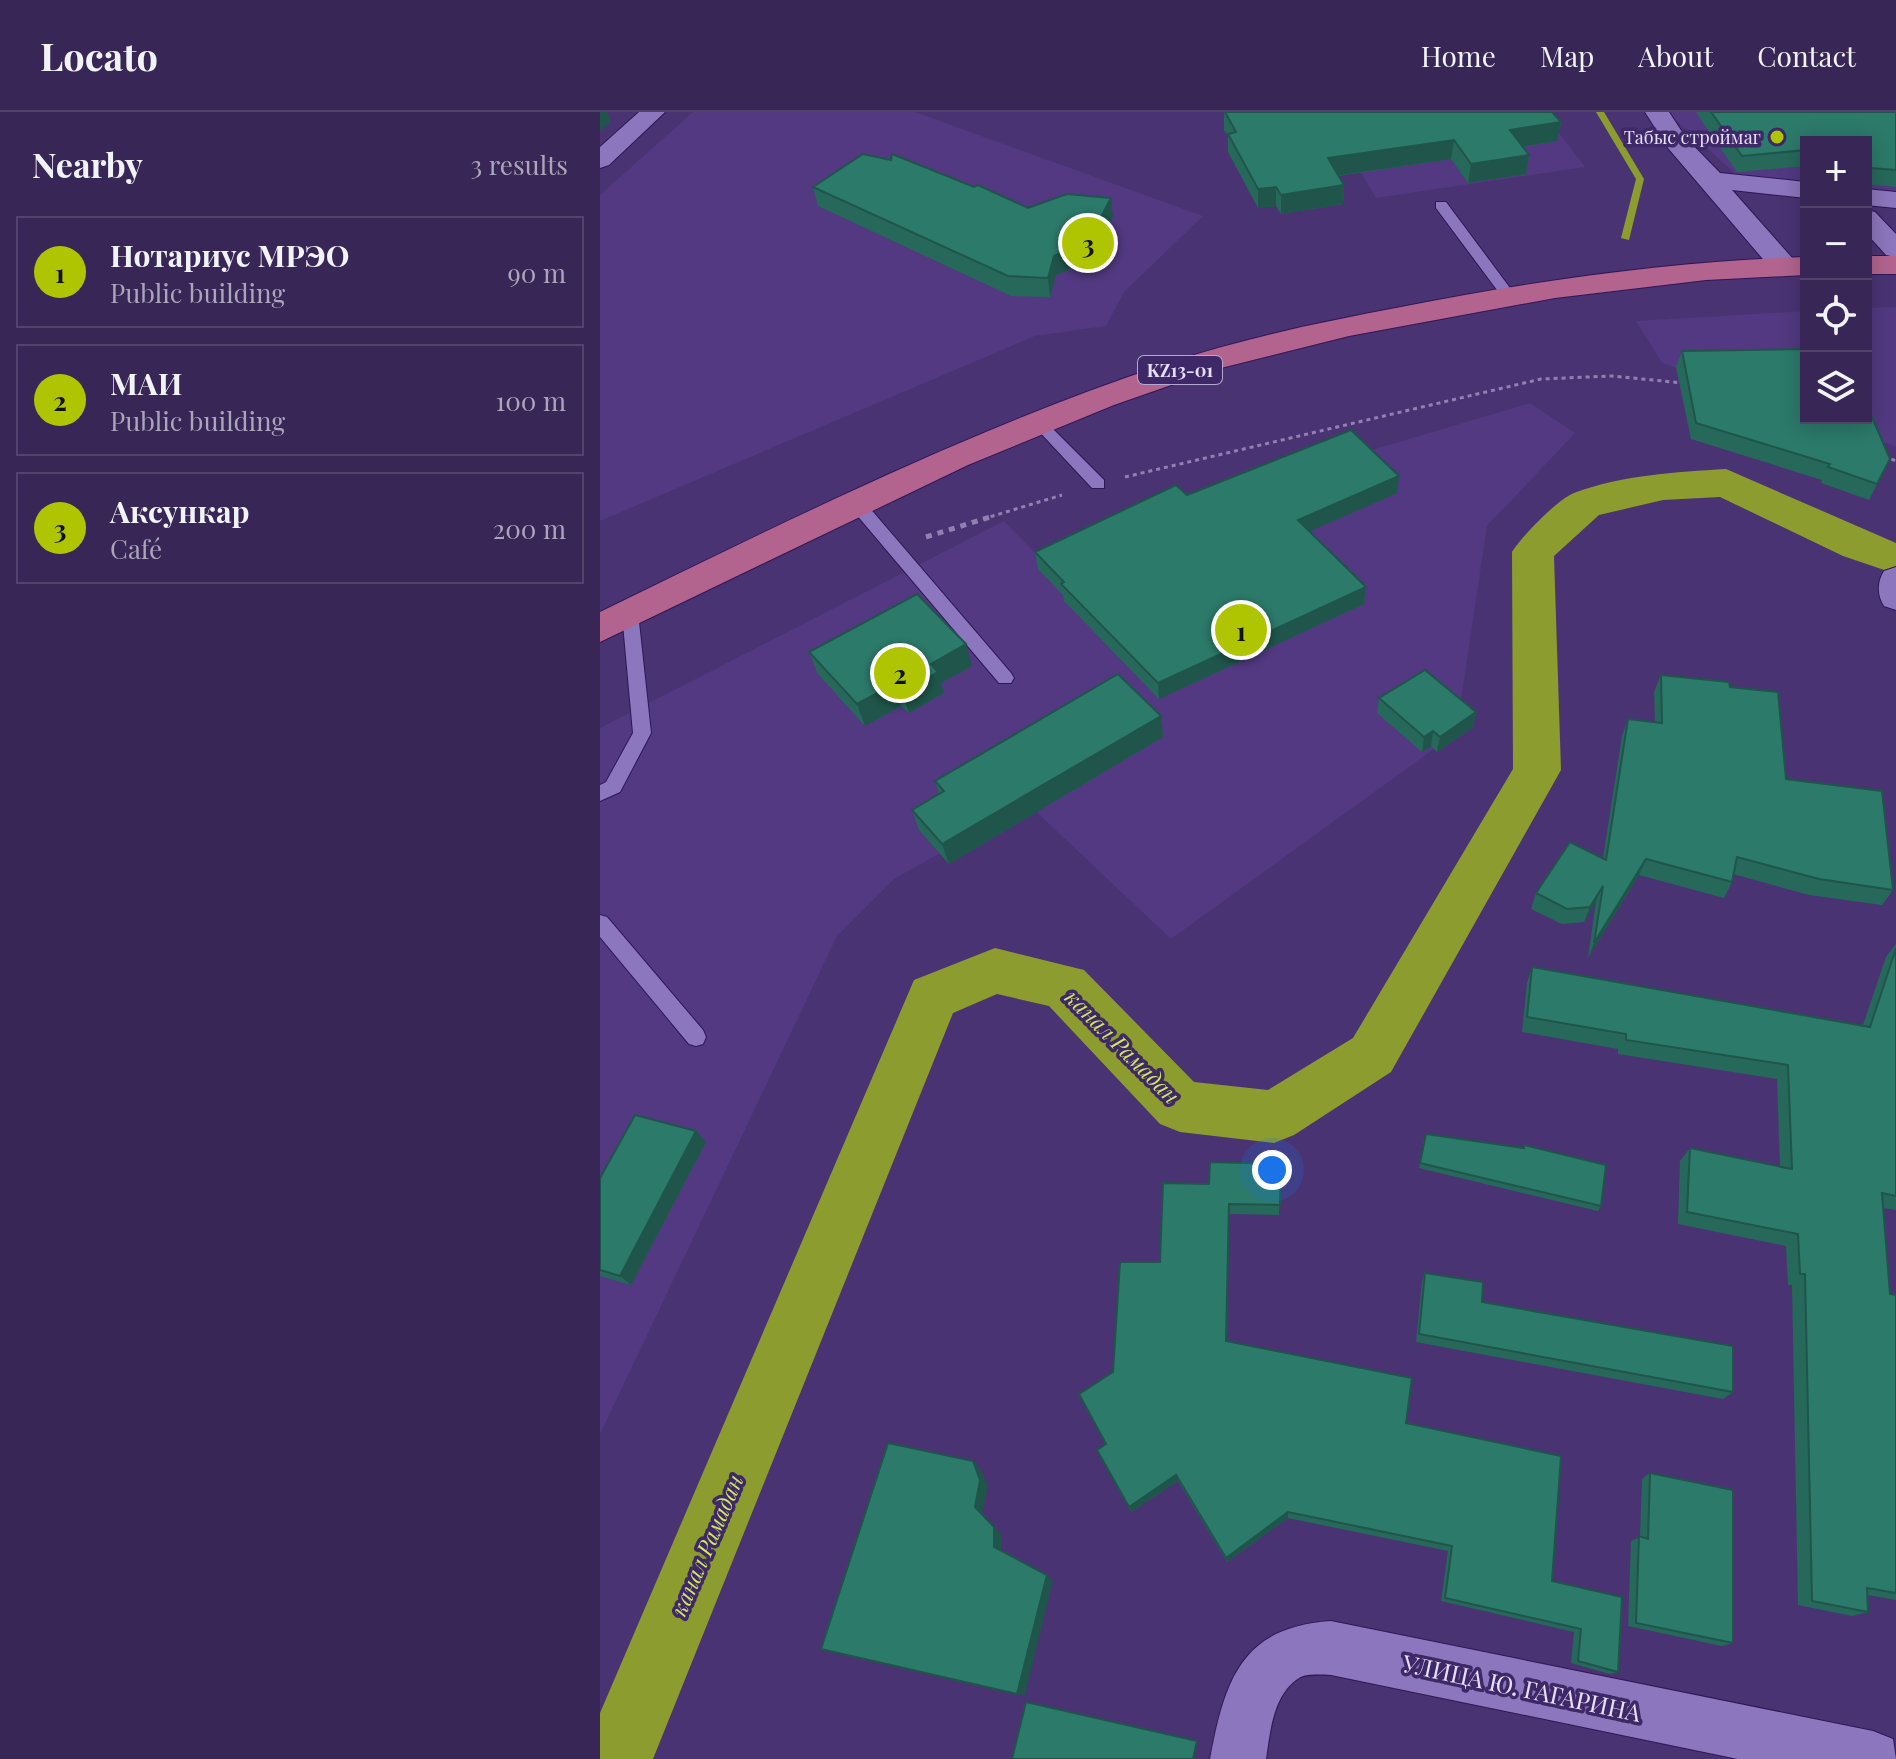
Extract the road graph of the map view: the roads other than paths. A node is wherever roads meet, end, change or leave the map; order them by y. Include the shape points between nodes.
1 (653, 112) edge
2 (1657, 112) edge
3 (600, 160) edge
4 (1712, 180) junction
5 (1800, 189) edge
6 (1872, 198) edge
7 (1896, 200) edge
8 (1441, 205) dead end
9 (1872, 224) edge
10 (1896, 249) edge
11 (1872, 265) edge
12 (1896, 265) edge
13 (1795, 266) edge
14 (1508, 295) junction
15 (1039, 423) junction
16 (1098, 484) road end
17 (856, 503) junction
18 (630, 613) junction
19 (600, 628) edge
20 (1005, 678) dead end
21 (600, 794) edge
22 (600, 923) edge
23 (696, 1037) dead end
24 (1238, 1759) edge
25 (1873, 1759) edge

1 - 3 street
2 - 4 street
4 - 5 street
4 - 13 street via 1739,217
6 - 7 street
8 - 14 lane
9 - 10 street
11 - 12 highway
13 - 14 highway, KZ13-01 via 1642,276
14 - 15 highway, KZ13-01 via 1287,340 1180,370
15 - 16 lane
15 - 17 highway, KZ13-01
17 - 18 highway, KZ13-01
17 - 20 lane
18 - 19 highway, KZ13-01
18 - 21 lane via 642,733 613,787
22 - 23 lane
24 - 25 street, УЛИЦА Ю. ГАГАРИНА via 1245,1715 1267,1674 1292,1652 1331,1648

